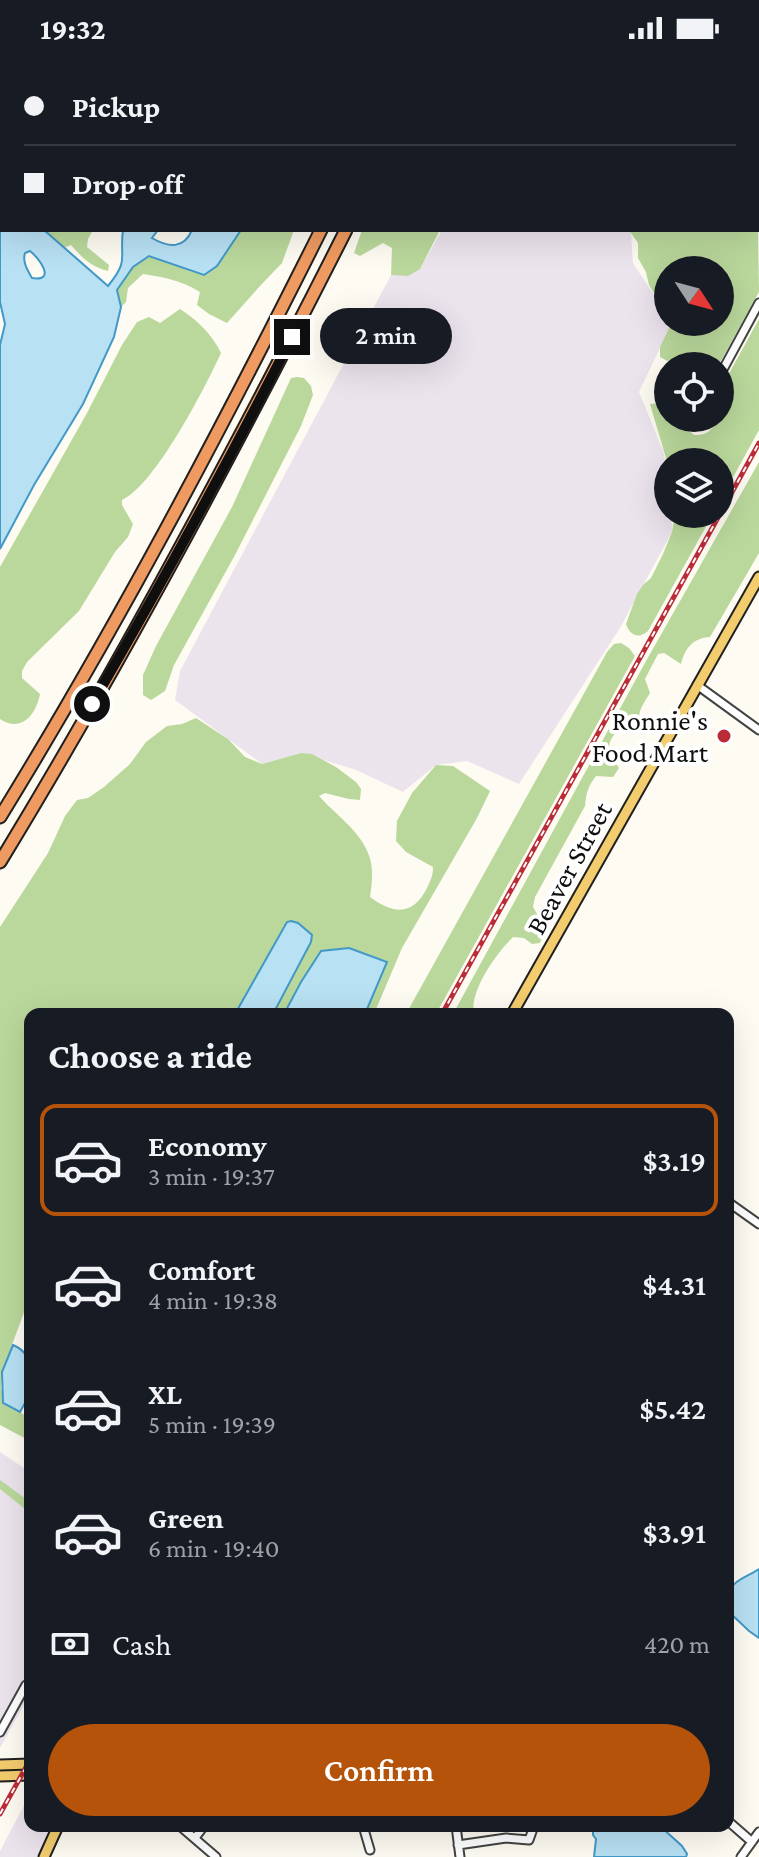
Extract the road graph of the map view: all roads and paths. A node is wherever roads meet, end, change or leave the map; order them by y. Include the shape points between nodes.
1 (320, 232) edge
2 (345, 232) edge
3 (759, 303) edge
4 (732, 352) edge
5 (759, 577) edge
6 (697, 685) junction
7 (759, 730) edge
8 (0, 817) edge
9 (0, 862) edge
10 (515, 1008) edge
11 (734, 1206) edge
12 (759, 1224) edge
13 (24, 1689) edge
14 (0, 1732) edge
15 (0, 1765) edge
16 (24, 1771) edge
17 (24, 1773) edge
18 (0, 1776) edge
19 (734, 1826) edge
20 (55, 1832) edge
21 (188, 1832) edge
22 (200, 1832) edge
23 (365, 1832) edge
24 (457, 1832) edge
25 (532, 1832) edge
26 (759, 1832) edge
27 (195, 1838) junction
28 (752, 1842) junction
29 (458, 1845) junction
30 (370, 1850) dead end
31 (44, 1857) edge
32 (216, 1857) edge
33 (460, 1857) edge
34 (741, 1857) edge

1 - 8 highway via 187,492
2 - 9 highway via 156,593
3 - 4 street
5 - 6 main road, Beaver Street
6 - 7 street
6 - 10 main road, Beaver Street
11 - 12 street
13 - 14 street
15 - 16 main road
17 - 18 main road
19 - 28 street
20 - 31 main road
21 - 27 street
22 - 27 street
23 - 30 street
24 - 29 street
25 - 29 street via 529,1840
26 - 28 street
27 - 32 street
28 - 34 street
29 - 33 street

